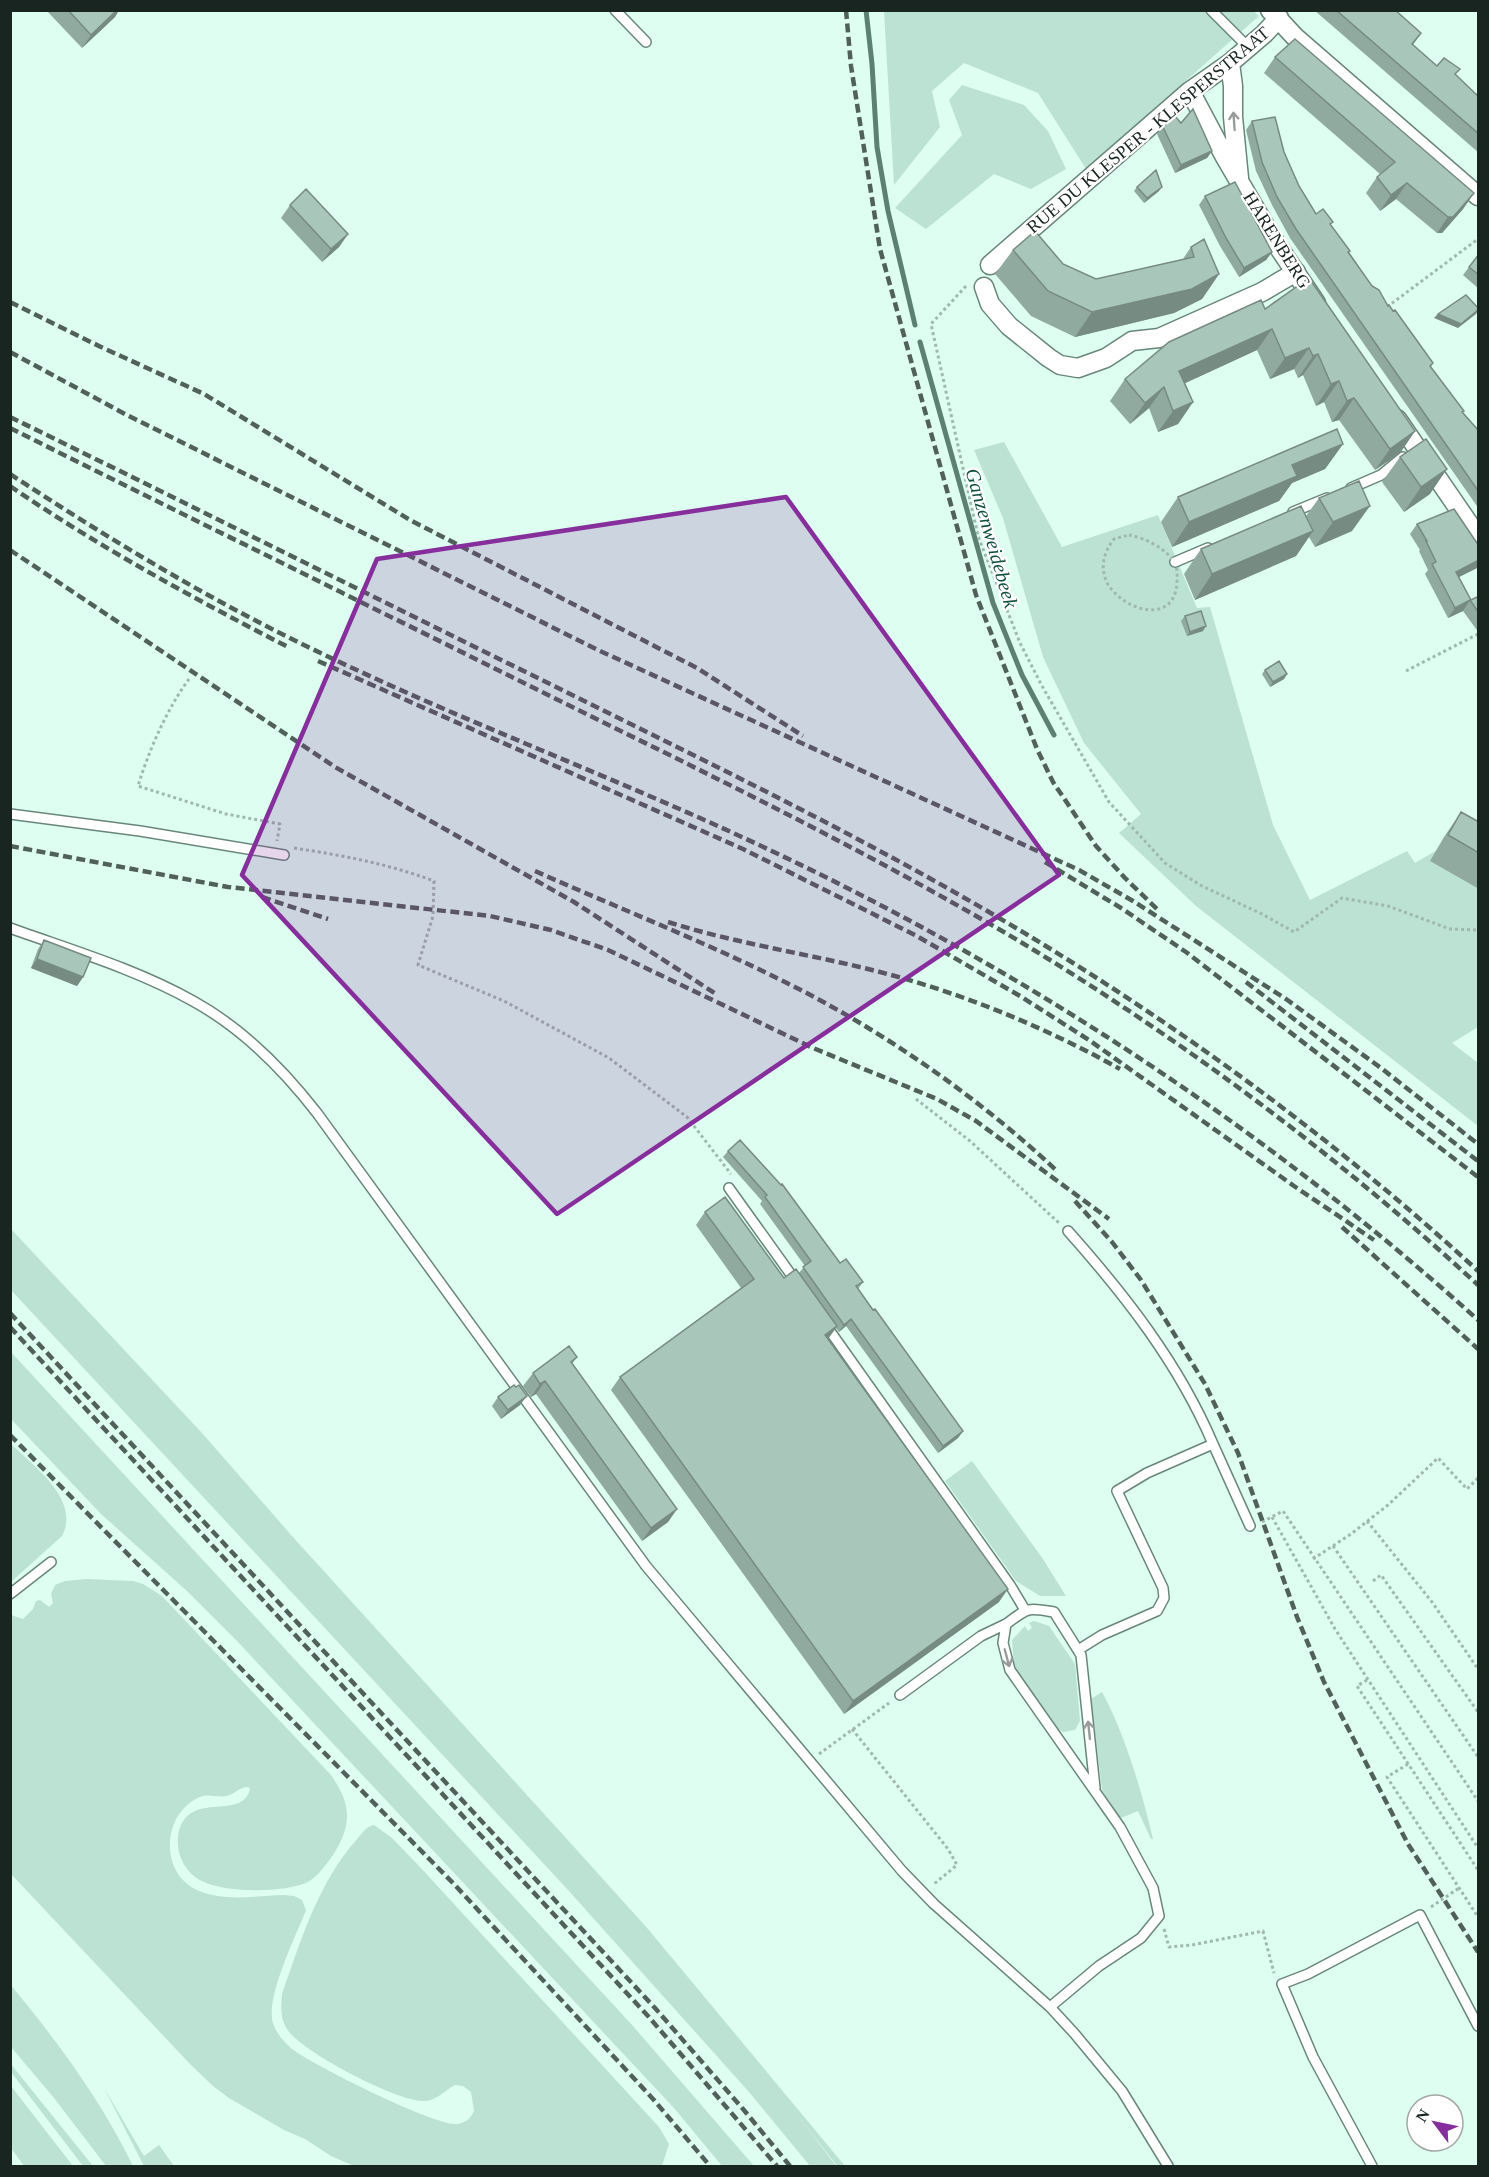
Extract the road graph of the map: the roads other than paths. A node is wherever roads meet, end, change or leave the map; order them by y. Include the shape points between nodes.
1 (615, 10) edge
2 (1211, 10) edge
3 (1275, 14) edge
4 (646, 42) dead end
5 (1248, 47) junction
6 (1230, 63) junction
7 (1190, 91) junction
8 (1239, 179) junction
9 (1479, 196) edge
10 (990, 265) road end
11 (1296, 272) junction
12 (984, 287) dead end
13 (1329, 321) edge
14 (1387, 405) edge
15 (1417, 449) junction
16 (1283, 516) edge
17 (1479, 537) edge
18 (1218, 544) edge
19 (1174, 562) road end
20 (10, 814) edge
21 (286, 851) road end
22 (10, 928) edge
23 (729, 1188) road end
24 (1068, 1231) road end
25 (804, 1293) edge
26 (818, 1313) edge
27 (1213, 1444) junction
28 (1250, 1526) road end
29 (51, 1562) dead end
30 (10, 1594) edge
31 (1025, 1610) junction
32 (1006, 1624) junction
33 (1078, 1650) junction
34 (900, 1695) road end
35 (1095, 1788) junction
36 (1050, 2007) junction
37 (1479, 2026) edge
38 (1168, 2166) edge
39 (1372, 2166) edge

1 - 4 lane
2 - 5 lane
3 - 5 street, RUE DU KLESPER - KLESPERSTRAAT
3 - 9 street via 1295,38
5 - 6 street, RUE DU KLESPER - KLESPERSTRAAT
6 - 7 street, RUE DU KLESPER - KLESPERSTRAAT
8 -> 6 street, HARENBERG
7 - 8 street, HARENBERG
7 - 10 street, RUE DU KLESPER - KLESPERSTRAAT
8 - 11 street, HARENBERG
11 - 12 street via 1262,292 1160,338 1132,341 1106,358 1078,368 1060,365 1009,326 990,304
11 - 13 street, HARENBERG
14 - 15 street
15 - 16 lane via 1381,475
15 - 17 street
18 - 19 lane
20 - 21 lane
22 - 36 lane via 115,966 193,1001 248,1039 273,1062 317,1113 646,1566 902,1871
23 - 25 lane
24 - 27 lane via 1101,1268 1177,1371
26 - 31 lane
27 - 28 lane
27 - 33 lane via 1117,1491 1163,1588 1164,1598 1152,1614 1101,1635
29 - 30 lane
31 - 32 lane
31 - 33 lane via 1054,1612
32 - 34 lane via 981,1636
32 -> 35 lane via 1003,1643 1010,1670
35 -> 33 lane
35 - 36 lane via 1142,1866 1153,1888 1159,1916 1141,1938 1099,1966
36 - 38 lane via 1122,2091
37 - 39 lane via 1420,1915 1282,1984 1309,2048

